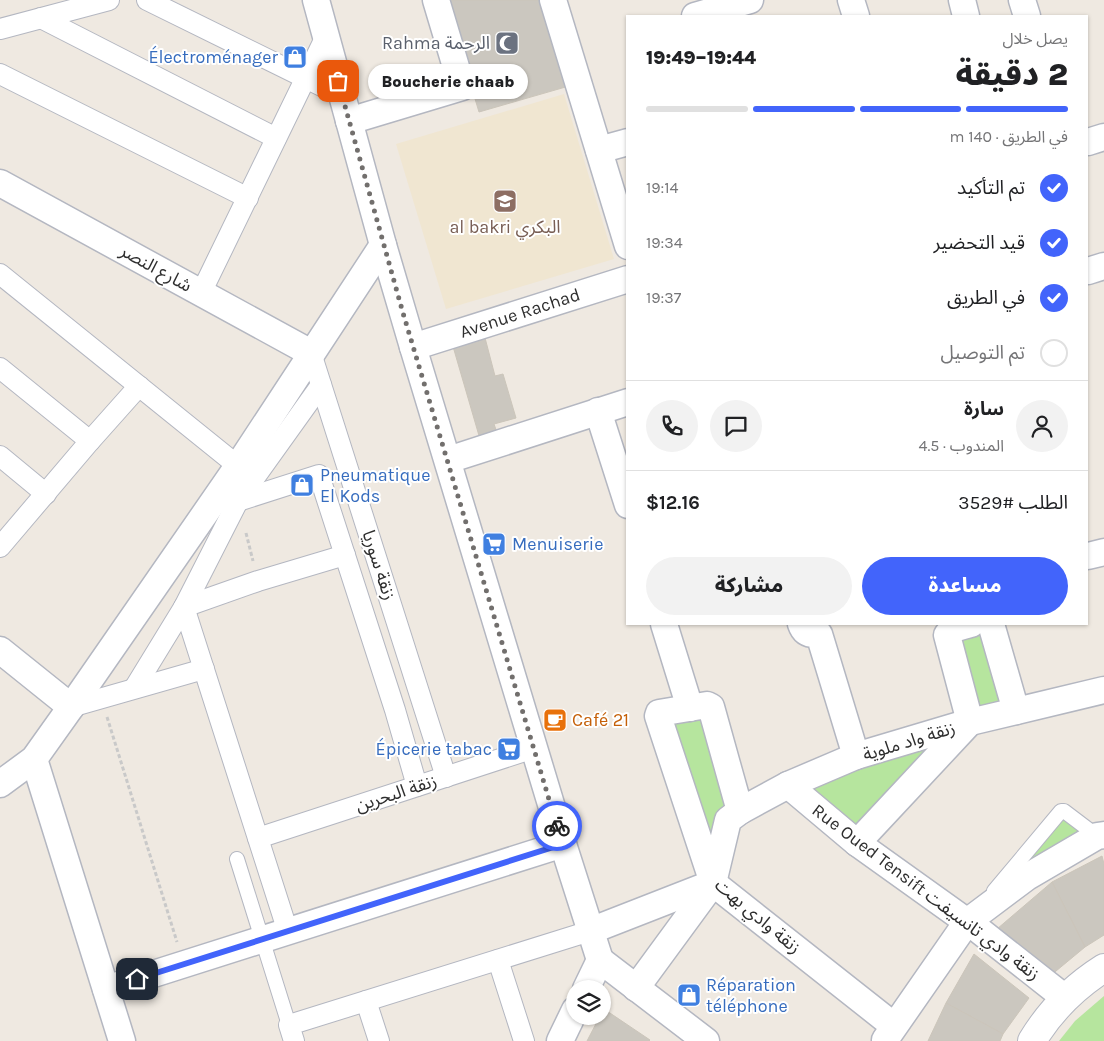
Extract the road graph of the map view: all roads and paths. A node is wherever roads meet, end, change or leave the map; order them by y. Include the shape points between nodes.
1 (109, 0) edge
2 (147, 0) edge
3 (316, 0) edge
4 (436, 0) edge
5 (553, 0) edge
6 (689, 0) edge
7 (851, 0) edge
8 (962, 0) edge
9 (747, 6) edge
10 (694, 15) edge
11 (699, 15) edge
12 (856, 15) edge
13 (966, 15) edge
14 (41, 18) junction
15 (0, 29) edge
16 (326, 36) junction
17 (0, 74) edge
18 (305, 78) junction
19 (342, 96) junction
20 (349, 121) junction
21 (1104, 137) edge
22 (276, 138) junction
23 (1088, 142) edge
24 (626, 143) edge
25 (598, 150) junction
26 (0, 183) edge
27 (248, 198) junction
28 (626, 240) edge
29 (383, 245) junction
30 (1104, 266) edge
31 (1088, 271) edge
32 (0, 274) edge
33 (626, 280) edge
34 (201, 293) junction
35 (413, 347) junction
36 (311, 353) junction
37 (0, 368) edge
38 (321, 385) junction
39 (140, 386) junction
40 (626, 403) edge
41 (598, 411) junction
42 (90, 441) junction
43 (0, 456) edge
44 (448, 460) junction
45 (238, 466) junction
46 (46, 494) junction
47 (626, 499) edge
48 (238, 501) junction
49 (1, 543) edge
50 (345, 555) junction
51 (258, 581) junction
52 (184, 607) junction
53 (664, 625) edge
54 (968, 625) edge
55 (991, 625) edge
56 (816, 627) edge
57 (0, 650) edge
58 (204, 669) junction
59 (135, 687) junction
60 (1104, 690) edge
61 (101, 698) junction
62 (71, 707) junction
63 (690, 708) junction
64 (1016, 711) junction
65 (970, 722) junction
66 (534, 748) junction
67 (856, 756) junction
68 (34, 759) junction
69 (446, 777) junction
70 (0, 784) edge
71 (788, 785) junction
72 (417, 786) junction
73 (734, 817) junction
74 (1101, 836) edge
75 (258, 838) junction
76 (857, 843) junction
77 (563, 844) junction
78 (237, 859) dead end
79 (713, 883) junction
80 (967, 922) junction
81 (590, 931) junction
82 (288, 932) junction
83 (263, 939) junction
84 (498, 960) junction
85 (600, 960) junction
86 (184, 964) junction
87 (1104, 968) edge
88 (590, 980) edge
89 (636, 988) junction
90 (106, 989) junction
91 (1065, 998) junction
92 (366, 1001) junction
93 (568, 1025) edge
94 (292, 1033) edge
95 (889, 1034) edge
96 (122, 1041) edge
97 (379, 1041) edge
98 (524, 1041) edge
99 (560, 1041) edge
100 (706, 1041) edge
101 (1032, 1041) edge

1 - 14 street
2 - 18 street
3 - 16 street
4 - 20 street via 462,87
5 - 25 street
6 - 10 street
7 - 12 street
8 - 13 street
9 - 11 street
14 - 15 street
14 - 22 street
16 - 18 street
16 - 19 street
17 - 27 street
18 - 19 street
18 - 22 street
19 - 20 street
20 - 29 street
21 - 23 street
22 - 27 street
24 - 25 street
25 - 28 street
26 - 34 street, شارع النصر
27 - 34 street
29 - 35 street
29 - 36 street
30 - 31 street
32 - 39 street
33 - 35 street, Avenue Rachad
34 - 36 street, شارع النصر
35 - 44 street
36 - 38 street, زنقة سوريا
36 - 45 street
37 - 42 street
38 - 48 street
38 - 69 street, زنقة سوريا
39 - 42 street
39 - 45 street
40 - 41 street
41 - 44 street
41 - 47 street
42 - 46 street
43 - 46 street
44 - 66 street
45 - 62 street
46 - 49 street
48 - 50 street, زنقة سوريا via 320,475
48 - 51 path
48 - 52 street
50 - 51 street
50 - 72 street, زنقة سوريا
51 - 52 street
52 - 58 street
52 - 59 street
53 - 63 street
54 - 65 street via 947,634
55 - 64 street
56 - 67 street
57 - 62 street
58 - 59 street
58 - 75 street
59 - 61 street
60 - 64 street, زنقة واد ملوية
61 - 62 street
61 - 86 path
62 - 68 street
63 - 73 street, زنقة وادي بهت via 711,706
63 - 79 street, زنقة وادي بهت via 658,716
64 - 65 street, زنقة واد ملوية
65 - 67 street, زنقة واد ملوية
65 - 76 street
66 - 69 street, زنقة البحرين
66 - 77 street
67 - 71 street, زنقة واد ملوية
68 - 70 street
68 - 90 street
69 - 72 street, زنقة البحرين
71 - 73 street, زنقة واد ملوية
71 - 76 street, Rue Oued Tensift زنقة وادي تانسيفت
72 - 75 street, زنقة البحرين
73 - 79 street
74 - 80 street via 1027,877
74 - 80 lane via 1064,811 1059,812
75 - 82 street
76 - 80 street, Rue Oued Tensift زنقة وادي تانسيفت
77 - 81 street
77 - 82 street
78 - 83 lane
79 - 81 street
79 - 89 street
79 - 95 street, زنقة وادي بهت
80 - 91 street, Rue Oued Tensift زنقة وادي تانسيفت
80 - 95 street
81 - 84 street
81 - 85 street
82 - 83 street
83 - 86 street
83 - 94 lane
84 - 92 street
84 - 98 street
85 - 88 street
85 - 89 street
86 - 90 street
87 - 91 street
89 - 100 street
90 - 96 street
91 - 101 street
92 - 94 street
92 - 97 street
93 - 99 street

